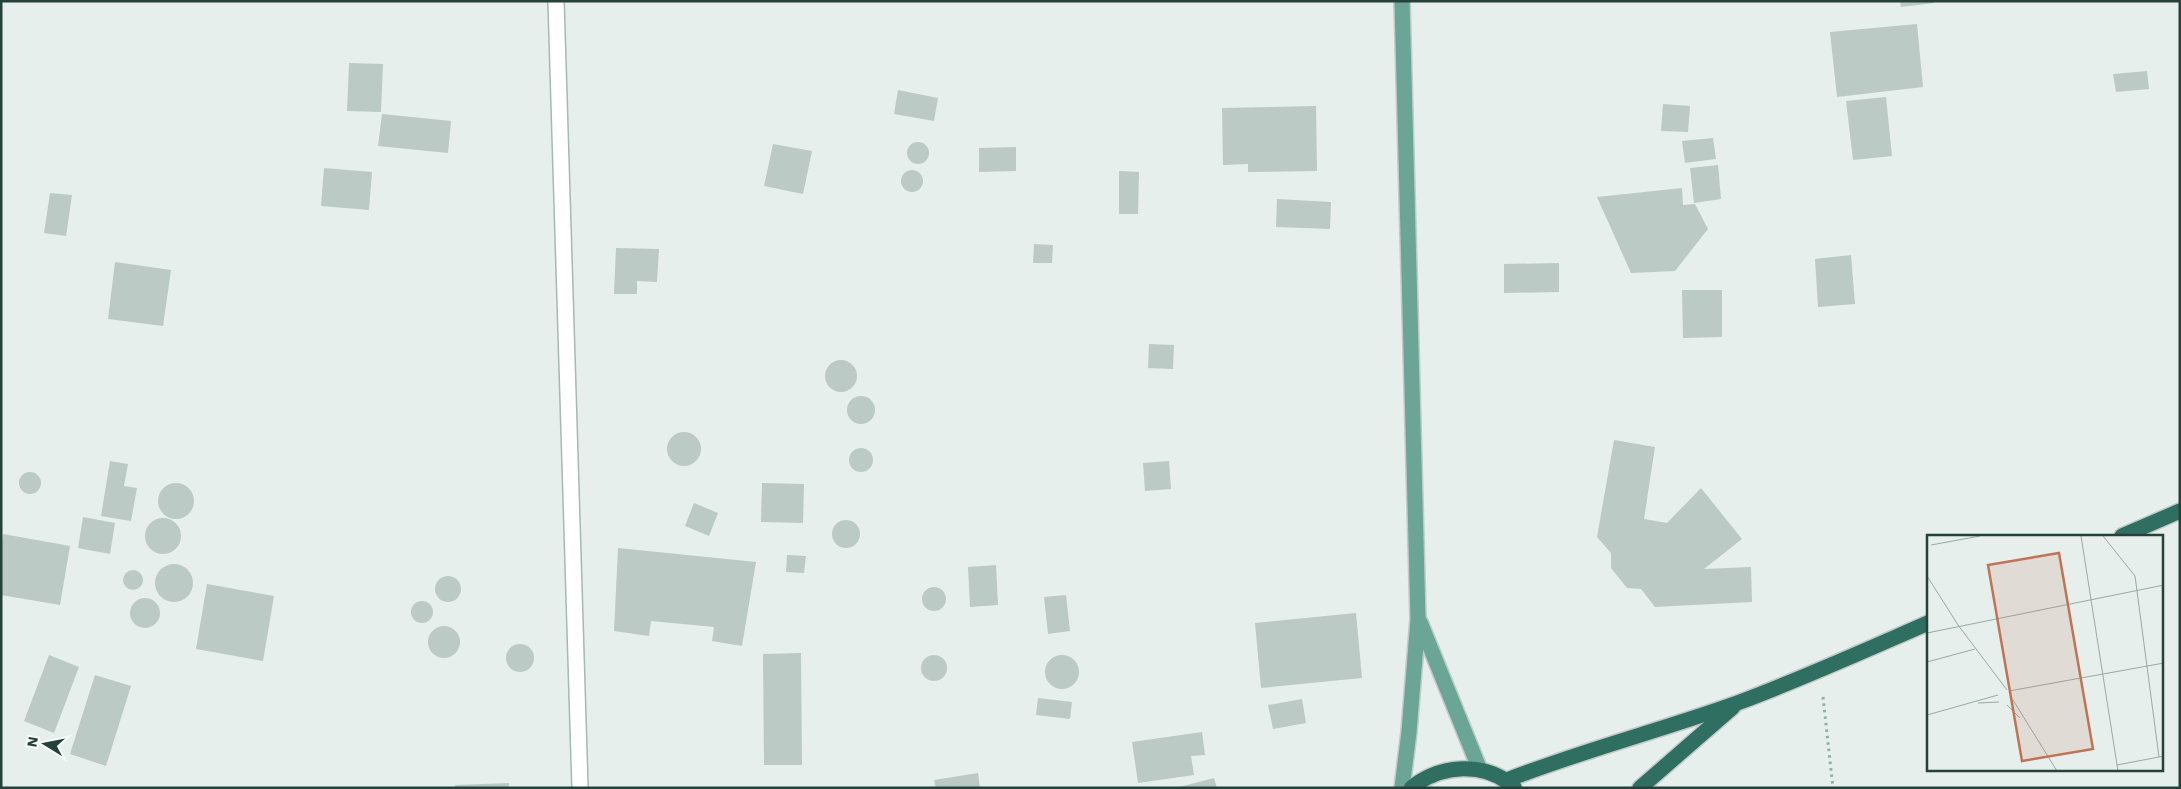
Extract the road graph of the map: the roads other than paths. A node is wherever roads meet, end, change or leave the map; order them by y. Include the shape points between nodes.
1 (556, 1) edge
2 (1402, 1) edge
3 (2180, 511) edge
4 (2124, 535) edge
5 (1418, 619) junction
6 (1927, 623) edge
7 (1739, 702) junction
8 (1480, 770) junction
9 (1511, 784) edge
10 (580, 788) edge
11 (1402, 788) edge
12 (1411, 788) edge
13 (1640, 788) edge

1 - 10 street
2 - 5 main road
3 - 4 highway
5 - 8 main road
5 - 11 main road
6 - 7 highway via 1820,671
7 - 9 highway via 1551,762
7 - 13 highway
8 - 9 highway
8 - 12 highway via 1451,768 1423,778

